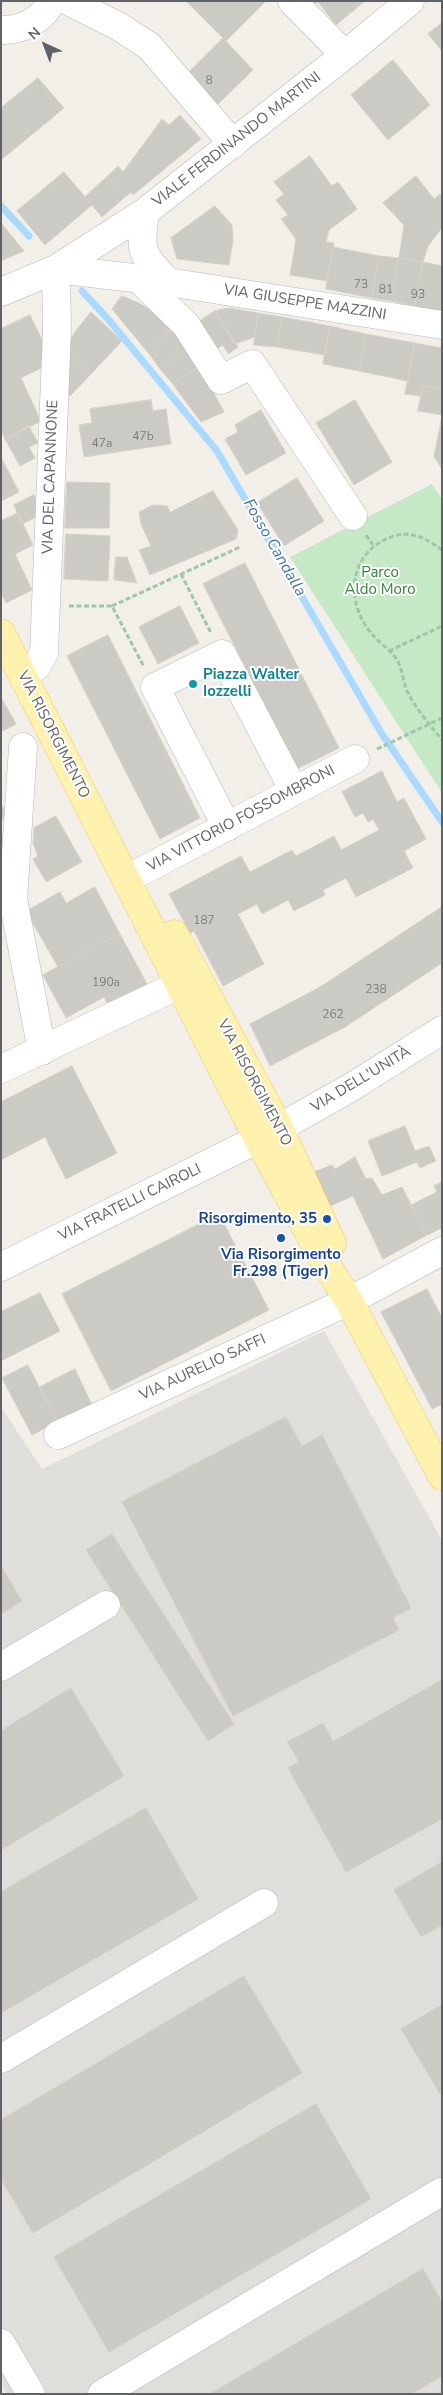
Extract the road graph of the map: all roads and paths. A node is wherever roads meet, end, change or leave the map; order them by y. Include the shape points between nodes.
1 (51, 1) edge
2 (68, 1) edge
3 (292, 1) edge
4 (410, 1) edge
5 (1, 30) edge
6 (346, 55) junction
7 (233, 144) junction
8 (145, 212) junction
9 (56, 269) junction
10 (139, 279) junction
11 (168, 282) junction
12 (1, 292) edge
13 (442, 325) edge
14 (353, 516) dead end
15 (240, 547) dead end
16 (442, 550) edge
17 (181, 574) junction
18 (46, 606) junction
19 (112, 606) junction
20 (442, 626) edge
21 (1, 633) edge
22 (389, 651) junction
23 (222, 654) junction
24 (23, 674) junction
25 (155, 687) junction
26 (442, 718) edge
27 (429, 724) junction
28 (51, 733) junction
29 (442, 740) edge
30 (380, 747) dead end
31 (12, 752) edge
32 (355, 760) dead end
33 (294, 791) junction
34 (227, 827) junction
35 (130, 884) junction
36 (149, 924) junction
37 (179, 985) junction
38 (442, 1030) edge
39 (42, 1052) junction
40 (1, 1069) edge
41 (268, 1134) junction
42 (442, 1251) edge
43 (1, 1267) edge
44 (346, 1297) junction
45 (58, 1435) dead end
46 (442, 1476) edge
47 (106, 1605) dead end
48 (1, 1667) edge
49 (264, 1904) dead end
50 (1, 2059) edge
51 (441, 2192) edge
52 (1, 2343) edge
53 (31, 2394) edge
54 (102, 2394) edge

1 - 5 street via 37,18 20,28
2 - 7 street via 149,46
3 - 6 street
4 - 6 street, VIALE FERDINANDO MARTINI
6 - 7 street, VIALE FERDINANDO MARTINI
7 - 8 street, VIALE FERDINANDO MARTINI
8 - 9 street, VIALE FERDINANDO MARTINI
8 - 11 street via 141,245 150,262
9 - 10 street, VIA GIUSEPPE MAZZINI
9 - 12 street, VIALE FERDINANDO MARTINI
9 - 18 street, VIA DEL CAPANNONE via 57,330
10 - 11 street, VIA GIUSEPPE MAZZINI
10 - 14 street via 186,326 221,380 252,364
11 - 13 street, VIA GIUSEPPE MAZZINI
15 - 17 path
16 - 22 path via 419,535 399,534 373,545 362,558 354,588 358,612 371,633
17 - 19 path
17 - 23 path
18 - 19 path
18 - 24 street, VIA DEL CAPANNONE via 44,653 37,666
19 - 25 path
20 - 22 path
21 - 24 main road, VIA RISORGIMENTO
22 - 27 path via 398,662 407,691
23 - 25 street
23 - 33 street
24 - 28 main road, VIA RISORGIMENTO
25 - 34 street
26 - 27 path
27 - 29 path
27 - 30 path
28 - 31 street
28 - 35 main road, VIA RISORGIMENTO
31 - 39 street via 13,899
32 - 33 street, VIA VITTORIO FOSSOMBRONI
33 - 34 street, VIA VITTORIO FOSSOMBRONI
34 - 35 street, VIA VITTORIO FOSSOMBRONI
35 - 36 main road, VIA RISORGIMENTO
35 - 41 main road, VIA RISORGIMENTO via 144,906 174,933
36 - 37 main road, VIA RISORGIMENTO
36 - 41 main road, VIA RISORGIMENTO via 179,966
37 - 39 street
37 - 41 main road, VIA RISORGIMENTO
38 - 41 street, VIA DELL'UNITÀ via 350,1088
39 - 40 street
41 - 43 street, VIA FRATELLI CAIROLI
41 - 44 main road, VIA RISORGIMENTO
41 - 44 main road, VIA RISORGIMENTO via 266,1140 337,1266
42 - 44 street, VIA AURELIO SAFFI
44 - 45 street, VIA AURELIO SAFFI
44 - 46 main road, VIA RISORGIMENTO
47 - 48 street
49 - 50 street
51 - 54 street
52 - 53 street

